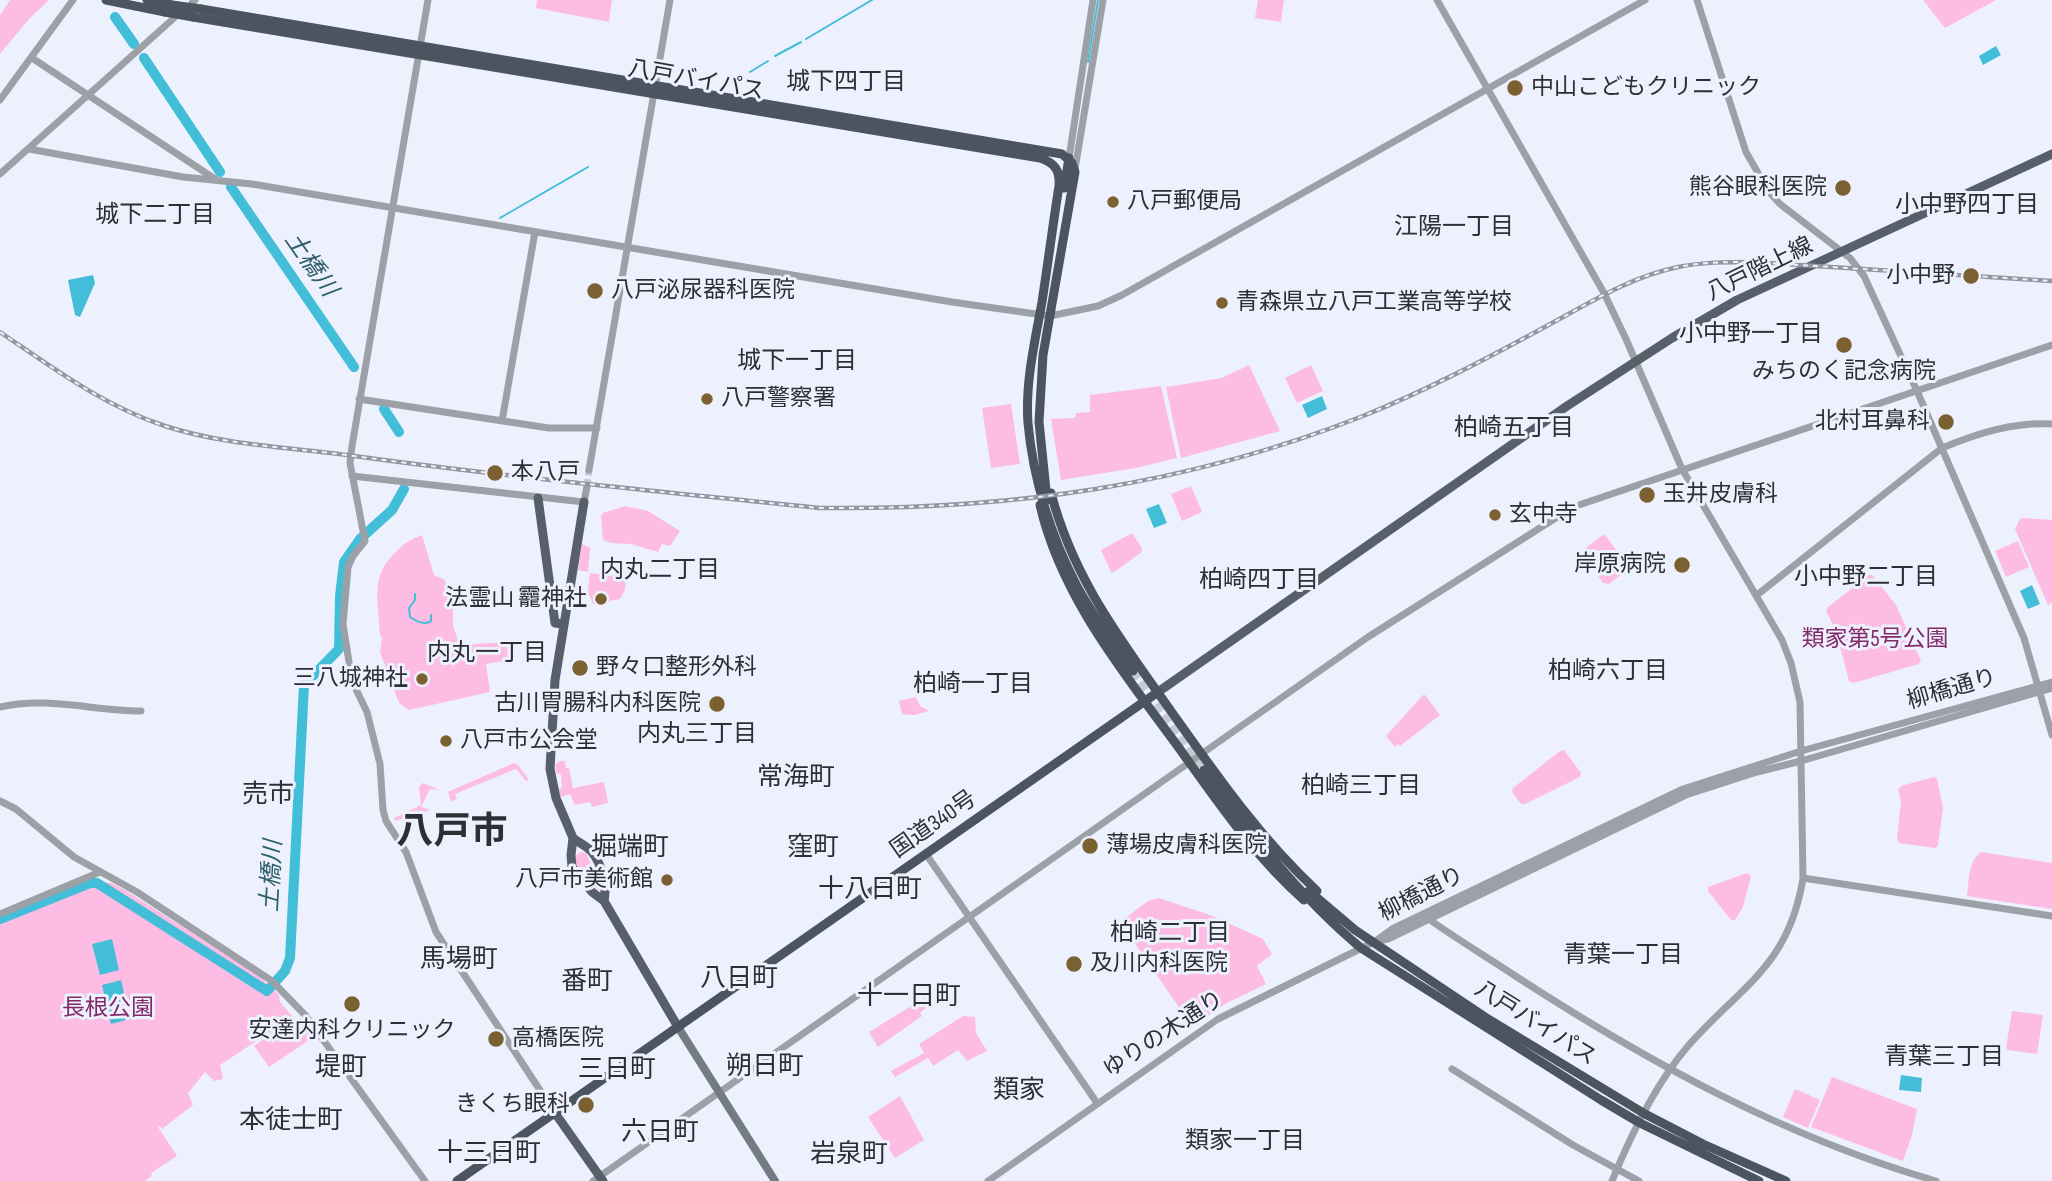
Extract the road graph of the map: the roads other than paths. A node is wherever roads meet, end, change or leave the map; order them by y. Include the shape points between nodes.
1 (73, 0) edge
2 (106, 0) edge
3 (147, 0) edge
4 (428, 0) edge
5 (670, 0) edge
6 (1093, 0) edge
7 (1103, 0) edge
8 (1437, 0) edge
9 (1645, 0) edge
10 (1697, 0) edge
11 (169, 8) junction
12 (174, 18) dead end
13 (419, 51) junction
14 (32, 58) junction
15 (1487, 89) junction
16 (654, 90) junction
17 (88, 95) junction
18 (1088, 97) junction
19 (0, 100) edge
20 (1072, 138) junction
21 (29, 149) junction
22 (1054, 152) junction
23 (2052, 154) edge
24 (1040, 158) junction
25 (1069, 158) junction
26 (1074, 172) junction
27 (0, 174) edge
28 (217, 180) junction
29 (392, 207) junction
30 (535, 232) junction
31 (628, 247) junction
32 (1840, 252) junction
33 (1046, 278) junction
34 (1039, 316) junction
35 (1050, 316) junction
36 (2052, 345) edge
37 (1635, 361) junction
38 (1917, 391) junction
39 (359, 399) junction
40 (502, 421) junction
41 (2052, 424) edge
42 (597, 428) junction
43 (1942, 448) junction
44 (589, 470) tunnel mouth
45 (1682, 470) junction
46 (1045, 471) junction
47 (352, 475) junction
48 (1035, 475) junction
49 (587, 486) tunnel mouth
50 (538, 498) junction
51 (584, 502) junction
52 (1048, 513) junction
53 (1757, 595) junction
54 (563, 624) junction
55 (1133, 671) tunnel mouth
56 (2052, 682) edge
57 (2052, 688) edge
58 (2038, 689) junction
59 (1158, 692) junction
60 (1145, 701) junction
61 (0, 707) edge
62 (141, 711) dead end
63 (2052, 735) edge
64 (1801, 751) junction
65 (1201, 753) junction
66 (1801, 761) junction
67 (1189, 762) junction
68 (1204, 770) tunnel mouth
69 (0, 801) edge
70 (573, 838) junction
71 (926, 854) junction
72 (1283, 869) junction
73 (100, 872) junction
74 (1803, 878) junction
75 (604, 901) junction
76 (0, 914) edge
77 (970, 915) junction
78 (2052, 916) edge
79 (1426, 917) junction
80 (1340, 931) junction
81 (1374, 942) junction
82 (1361, 948) junction
83 (678, 1027) junction
84 (1452, 1069) dead end
85 (1670, 1070) junction
86 (718, 1091) junction
87 (1097, 1103) junction
88 (555, 1113) junction
89 (1645, 1114) junction
90 (1640, 1123) junction
91 (1617, 1169) junction
92 (599, 1180) edge
93 (425, 1181) edge
94 (457, 1181) edge
95 (775, 1181) edge
96 (988, 1181) edge
97 (1612, 1181) edge
98 (1639, 1181) edge
99 (1759, 1181) edge
100 (1786, 1181) edge
101 (1936, 1181) edge

1 - 14 street
2 - 11 highway, 八戸バイパス
3 - 11 highway, 八戸バイパス
4 - 13 street
5 - 16 street
6 - 20 street
7 - 18 street
8 - 15 street
9 - 15 street
10 - 32 street via 1753,166 1780,204
11 - 13 highway, 八戸バイパス, bridge via 201,9
11 - 13 highway, 八戸バイパス, bridge via 193,17
12 - 17 street
13 - 16 highway, 八戸バイパス
13 - 29 street
14 - 17 street
14 - 19 street
15 - 35 street via 1122,295 1098,306
15 - 37 street via 1604,293
16 - 22 highway, 八戸バイパス
16 - 24 highway, 八戸バイパス
16 - 31 street
17 - 21 street
17 - 28 street
18 - 25 street
18 - 26 street
20 - 22 street via 1065,149
20 - 25 street
21 - 27 street
21 - 28 street
22 - 25 highway, 八戸バイパス
23 - 32 main road, 八戸階上線
24 - 25 highway, 八戸バイパス
24 - 33 highway via 1054,165 1059,174
25 - 26 highway
25 - 33 highway
26 - 35 highway
28 - 29 street
29 - 30 street
29 - 39 street
30 - 31 street
30 - 40 street
31 - 34 street
31 - 42 street
32 - 37 main road, 八戸階上線 via 1737,300
32 - 38 street via 1864,276
33 - 34 highway
34 - 35 street
34 - 48 highway via 1028,421
35 - 46 highway via 1040,408
36 - 38 street
37 - 45 street
37 - 59 main road, 八戸階上線
38 - 43 street
38 - 45 street
39 - 40 street
39 - 47 street
40 - 42 street via 549,428
41 - 43 street via 1997,428
42 - 44 street
43 - 53 street
43 - 58 street via 2024,638
45 - 53 street
45 - 65 street via 1573,507 1368,637
46 - 52 highway
46 - 59 highway via 1077,567 1104,616
47 - 50 street
47 - 88 street via 365,541 348,568 343,624 352,681 367,712 380,764 386,821 407,852 431,922
48 - 52 highway
48 - 60 highway via 1045,523 1063,572
49 - 51 street
50 - 51 street
50 - 54 main road via 555,622
51 - 54 main road
52 - 55 highway via 1076,584
53 - 64 street via 1791,663 1800,702
54 - 70 main road via 551,769 556,797
56 - 58 street, 柳橋通り
57 - 58 street, 柳橋通り
58 - 63 street
58 - 64 street, 柳橋通り
58 - 66 street, 柳橋通り
59 - 60 highway, 国道340号
59 - 65 highway
60 - 67 highway
60 - 71 highway, 国道340号
61 - 62 street via 37,702
64 - 66 street
64 - 79 street, 柳橋通り via 1678,791
65 - 67 street
65 - 81 highway via 1278,852
66 - 74 street
66 - 79 street, 柳橋通り via 1686,795
67 - 77 street
67 - 80 highway via 1253,846 1293,890
68 - 72 highway, 八戸バイパス
69 - 73 street via 74,858
70 - 75 main road via 592,852 604,881
70 - 75 main road via 572,867
71 - 77 street
71 - 83 highway, 国道340号
72 - 80 highway, 八戸バイパス
72 - 81 highway, 八戸バイパス
73 - 76 street
73 - 93 street via 264,974 306,1016
74 - 78 street
74 - 85 street via 1800,902 1780,949
75 - 83 main road
77 - 86 street
77 - 87 street
79 - 81 street, 柳橋通り via 1392,929
79 - 85 street
80 - 82 highway, 八戸バイパス
81 - 82 street, ゆりの木通り
81 - 89 highway, 八戸バイパス via 1485,1017
82 - 87 street, ゆりの木通り via 1218,1019
82 - 90 highway, 八戸バイパス
83 - 86 main road
83 - 88 highway, 国道340号
84 - 91 street
85 - 89 street
85 - 101 street via 1809,1136
86 - 92 street
86 - 95 main road
87 - 96 street, ゆりの木通り
88 - 92 main road
88 - 94 highway, 国道340号
89 - 90 street
89 - 100 highway, 八戸バイパス
90 - 91 street
90 - 99 highway, 八戸バイパス
91 - 97 street
91 - 98 street

